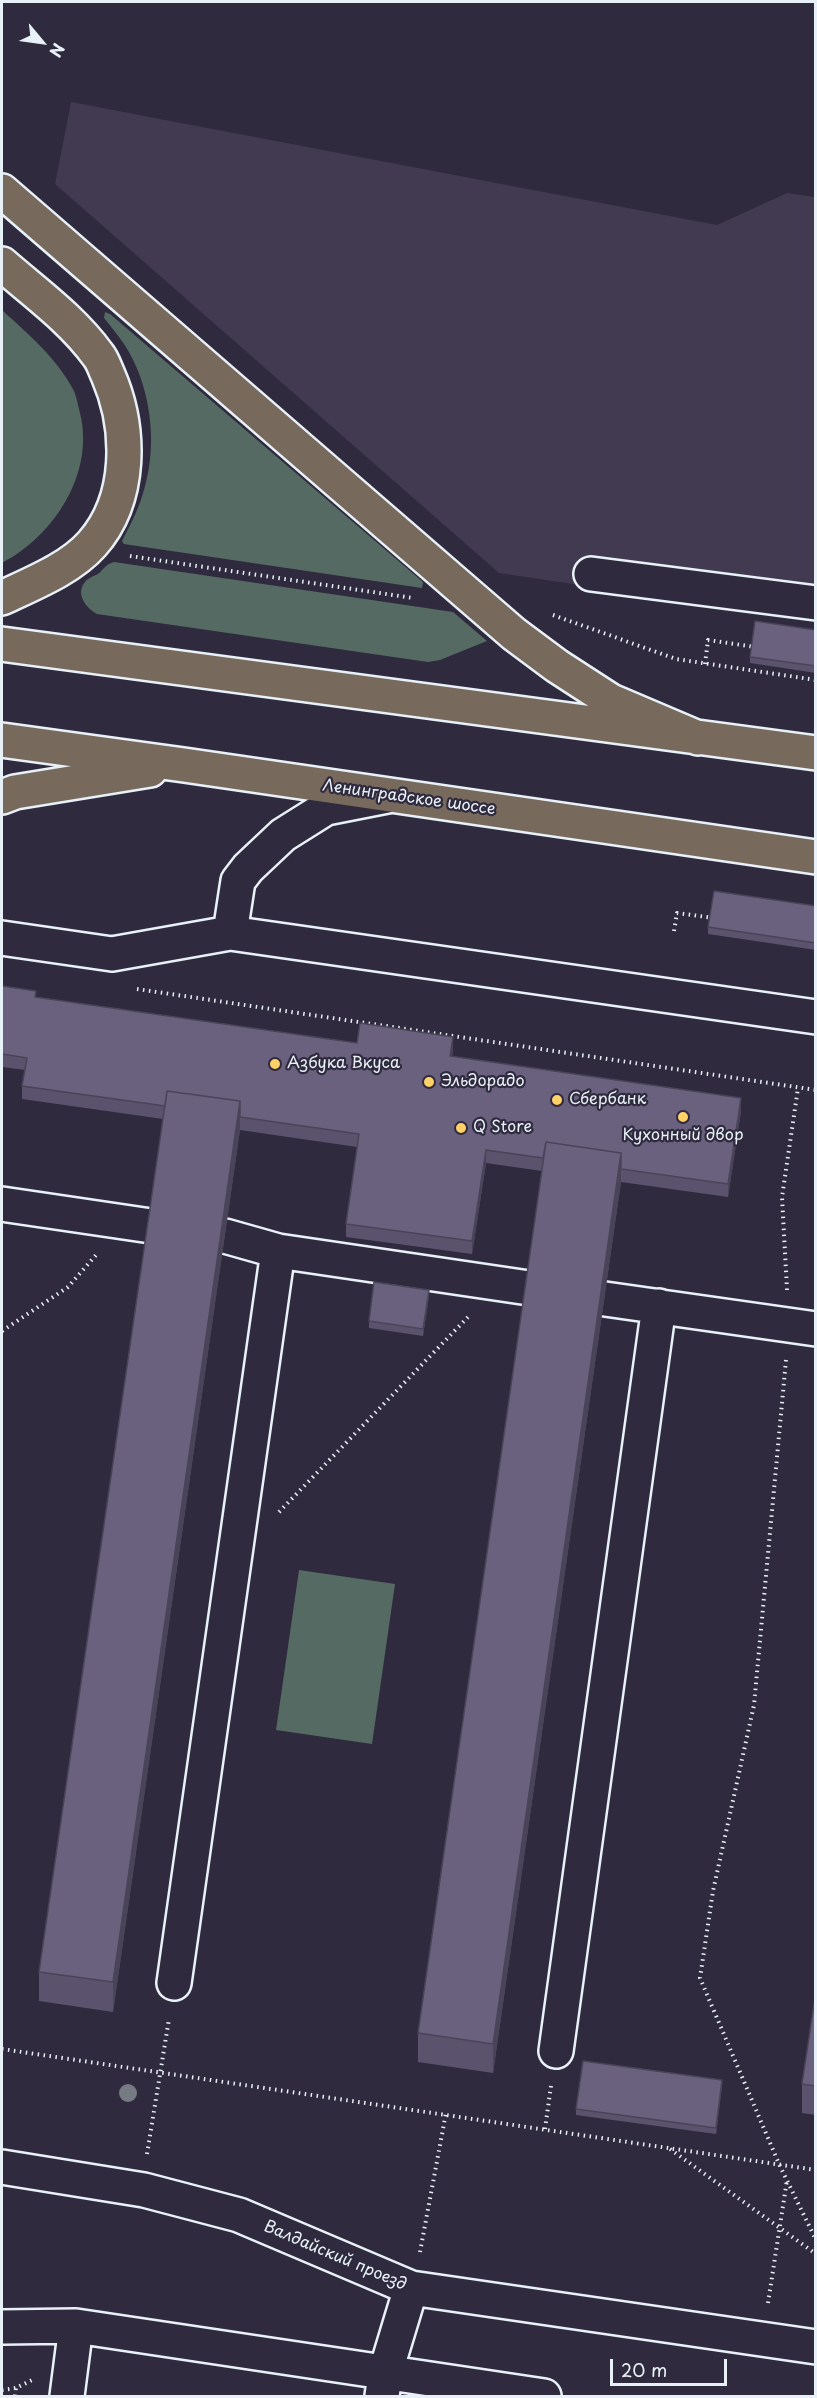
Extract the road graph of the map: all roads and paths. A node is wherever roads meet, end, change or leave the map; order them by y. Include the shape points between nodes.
1 (2, 191) edge
2 (2, 264) edge
3 (129, 556) dead end
4 (591, 574) dead end
5 (2, 598) edge
6 (416, 598) dead end
7 (816, 603) edge
8 (546, 612) dead end
9 (2, 644) edge
10 (759, 648) edge
11 (705, 664) junction
12 (816, 680) edge
13 (698, 738) junction
14 (2, 740) edge
15 (816, 753) edge
16 (184, 765) junction
17 (392, 795) junction
18 (2, 797) edge
19 (816, 857) edge
20 (717, 919) edge
21 (674, 932) dead end
22 (230, 933) junction
23 (2, 938) edge
24 (130, 988) dead end
25 (816, 1017) edge
26 (798, 1088) junction
27 (816, 1090) edge
28 (2, 1204) edge
29 (138, 1224) joint
30 (225, 1236) edge
31 (278, 1251) junction
32 (515, 1286) joint
33 (605, 1299) edge
34 (659, 1306) junction
35 (802, 1327) edge
36 (2, 1331) edge
37 (276, 1515) dead end
38 (174, 1983) joint
39 (2, 2049) edge
40 (556, 2050) joint
41 (162, 2073) junction
42 (446, 2113) junction
43 (545, 2129) junction
44 (669, 2148) junction
45 (147, 2157) dead end
46 (779, 2164) junction
47 (816, 2170) edge
48 (3, 2173) edge
49 (787, 2179) junction
50 (779, 2228) junction
51 (816, 2240) edge
52 (420, 2253) dead end
53 (816, 2254) edge
54 (411, 2288) junction
55 (768, 2304) dead end
56 (76, 2326) junction
57 (2, 2327) edge
58 (816, 2347) edge
59 (384, 2385) edge
60 (16, 2388) dead end
61 (15, 2397) edge
62 (67, 2397) edge
63 (543, 2397) edge

1 - 13 main road via 514,634 611,700
2 - 5 main road via 75,328 100,356 116,392 124,428 124,467 117,500 91,545 54,573
3 - 6 path
4 - 7 street
8 - 11 path via 676,659
9 - 13 main road
10 - 11 path via 708,640
11 - 12 path
13 - 15 main road
14 - 16 main road, Ленинградское шоссе
16 - 17 main road, Ленинградское шоссе
16 - 18 main road
17 - 19 main road, Ленинградское шоссе
17 - 22 street via 326,808 283,835 238,881
20 - 21 path via 677,913
22 - 23 street via 112,954
22 - 25 street
24 - 26 path
26 - 27 path
26 - 35 path via 782,1197
28 - 29 street
29 - 36 path via 68,1287
30 - 31 street
31 - 32 street
31 - 38 street
32 - 37 path
33 - 34 street
34 - 35 street
34 - 40 street
35 - 46 path via 754,1705 713,1891 700,1978
38 - 41 path
39 - 41 path
40 - 43 path
41 - 42 path
41 - 45 path
42 - 43 path
42 - 52 path
43 - 44 path
44 - 46 path
44 - 50 path
46 - 47 path
46 - 49 path
48 - 54 street, Валдайский проезд via 144,2190 239,2215
49 - 50 path
49 - 51 path
50 - 53 path
50 - 55 path
54 - 58 street, Валдайский проезд
54 - 59 street
56 - 57 street
56 - 59 street
56 - 62 street
59 - 63 street
60 - 61 path

